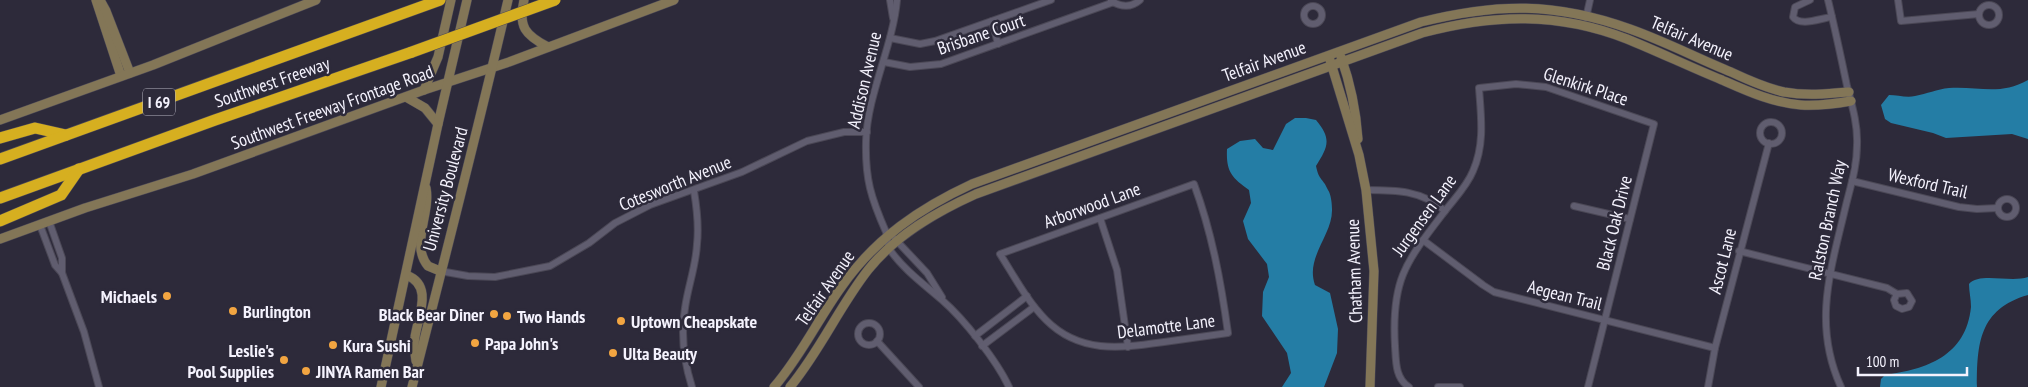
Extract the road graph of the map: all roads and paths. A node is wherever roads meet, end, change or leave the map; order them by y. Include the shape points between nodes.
1 (96, 0) edge
2 (100, 0) edge
3 (316, 0) edge
4 (440, 0) edge
5 (451, 0) edge
6 (467, 0) edge
7 (508, 0) edge
8 (524, 0) edge
9 (555, 0) edge
10 (674, 0) edge
11 (890, 0) edge
12 (897, 0) edge
13 (1051, 0) edge
14 (1140, 0) edge
15 (1590, 0) edge
16 (1810, 0) edge
17 (1828, 0) edge
18 (1898, 0) edge
19 (1112, 1) edge
20 (1979, 14) dead end
21 (1586, 15) junction
22 (1832, 16) junction
23 (893, 19) junction
24 (992, 21) junction
25 (1584, 26) junction
26 (890, 38) junction
27 (998, 44) junction
28 (548, 47) junction
29 (1338, 52) junction
30 (1328, 56) junction
31 (884, 62) junction
32 (1342, 62) junction
33 (1332, 66) junction
34 (492, 68) junction
35 (125, 75) junction
36 (448, 82) junction
37 (1479, 88) joint
38 (424, 90) junction
39 (1849, 92) junction
40 (406, 97) junction
41 (1851, 101) junction
42 (0, 120) edge
43 (438, 124) junction
44 (1654, 124) joint
45 (867, 132) junction
46 (66, 135) junction
47 (0, 138) edge
48 (1769, 143) dead end
49 (1359, 154) junction
50 (0, 159) edge
51 (80, 169) junction
52 (1852, 181) junction
53 (425, 182) junction
54 (1366, 190) junction
55 (694, 191) junction
56 (0, 198) edge
57 (1574, 206) dead end
58 (1998, 208) dead end
59 (1445, 211) junction
60 (1100, 218) junction
61 (1630, 219) junction
62 (0, 221) edge
63 (49, 221) junction
64 (40, 224) junction
65 (887, 235) junction
66 (0, 239) edge
67 (1423, 240) junction
68 (898, 241) junction
69 (889, 249) junction
70 (1740, 251) junction
71 (1000, 254) joint
72 (440, 271) junction
73 (62, 272) junction
74 (406, 275) junction
75 (1830, 275) junction
76 (1897, 294) dead end
77 (1027, 296) junction
78 (944, 301) junction
79 (1034, 307) junction
80 (1605, 321) junction
81 (1228, 333) joint
82 (974, 336) junction
83 (877, 341) dead end
84 (982, 346) junction
85 (1128, 347) junction
86 (1715, 348) junction
87 (416, 369) junction
88 (99, 387) edge
89 (381, 387) edge
90 (412, 387) edge
91 (692, 387) edge
92 (774, 387) edge
93 (790, 387) edge
94 (919, 387) edge
95 (1009, 387) edge
96 (1370, 387) edge
97 (1409, 387) edge
98 (1438, 387) edge
99 (1460, 387) edge
100 (1588, 387) edge
101 (1708, 387) edge
102 (1841, 387) edge

1 - 35 street
2 - 35 street via 109,19
3 - 35 street
4 - 46 highway, Southwest Freeway / I 69
5 - 38 street via 436,63
6 - 36 street, University Boulevard
7 - 34 street, University Boulevard
8 - 28 street via 523,27 532,38
9 - 51 highway, Southwest Freeway / I 69, bridge
10 - 28 street, Southwest Freeway Frontage Road
11 - 23 street, Addison Avenue
12 - 23 street, Addison Avenue
13 - 24 street, Brisbane Court
14 - 19 street, Brisbane Court via 1130,6
15 - 21 street
16 - 22 street via 1795,7 1795,20 1800,22
17 - 22 street, Ralston Branch Way
18 - 20 street via 1901,21
19 - 27 street, Brisbane Court
21 - 25 street
21 - 29 street, Telfair Avenue via 1518,7 1470,11 1421,22
21 - 39 street, Telfair Avenue via 1630,29 1774,89 1817,95
22 - 39 street, Ralston Branch Way
23 - 26 street, Addison Avenue
24 - 26 street, Brisbane Court via 920,44
24 - 27 street
25 - 32 street, Telfair Avenue via 1515,18 1471,22 1422,33
25 - 41 street, Telfair Avenue via 1627,39 1769,99 1800,105
26 - 31 street, Addison Avenue
27 - 31 street, Brisbane Court via 924,67
28 - 34 street, Southwest Freeway Frontage Road
29 - 30 street, Telfair Avenue
29 - 32 street, Chatham Avenue
30 - 33 street, Chatham Avenue
30 - 65 street, Telfair Avenue via 972,184 920,210
31 - 45 street, Addison Avenue
32 - 33 street, Telfair Avenue
32 - 49 street, Chatham Avenue via 1357,114
33 - 49 street, Chatham Avenue
33 - 68 street, Telfair Avenue via 976,194 926,219
34 - 36 street, Southwest Freeway Frontage Road
34 - 72 street, University Boulevard
35 - 42 street
36 - 38 street, Southwest Freeway Frontage Road
36 - 43 street, University Boulevard
37 - 44 street, Glenkirk Place via 1524,84 1546,87
37 - 59 street, Jurgensen Lane via 1482,128 1478,159 1464,187
38 - 40 street, Southwest Freeway Frontage Road
39 - 41 street, Ralston Branch Way
40 - 43 street via 424,108
40 - 63 street, Southwest Freeway Frontage Road via 193,174
41 - 52 street, Ralston Branch Way via 1857,144
43 - 53 street, University Boulevard
44 - 61 street, Black Oak Drive
45 - 55 street, Cotesworth Avenue via 844,132 808,141
45 - 65 street, Addison Avenue via 870,194
46 - 47 highway via 36,128
46 - 50 highway, Southwest Freeway / I 69
48 - 70 street, Ascot Lane
49 - 54 street, Chatham Avenue
51 - 56 highway, Southwest Freeway / I 69
51 - 62 highway via 61,195
52 - 58 street, Wexford Trail via 1959,207
52 - 75 street, Ralston Branch Way
53 - 72 street via 428,199 420,251 428,266
53 - 74 street, University Boulevard
54 - 59 street via 1411,192
54 - 96 street, Chatham Avenue via 1374,271
55 - 72 street, Cotesworth Avenue via 650,205 615,223 550,266 495,277
55 - 91 street via 697,244 683,333
57 - 61 street
59 - 67 street, Jurgensen Lane
60 - 71 street, Arborwood Lane
60 - 81 street, Arborwood Lane via 1194,184 1214,250
60 - 85 street via 1117,270
61 - 80 street, Black Oak Drive
63 - 64 street, Southwest Freeway Frontage Road
63 - 73 street via 62,258
64 - 66 street, Southwest Freeway Frontage Road
64 - 73 street via 56,265
65 - 68 street
65 - 69 street, Addison Avenue
65 - 92 street, Telfair Avenue via 841,287 800,354
67 - 80 street, Aegean Trail via 1494,292
67 - 97 street, Jurgensen Lane via 1404,268 1396,298 1396,367 1399,377
68 - 69 street, Telfair Avenue
68 - 78 street via 927,273
69 - 78 street via 919,281
69 - 93 street, Telfair Avenue via 864,276
70 - 75 street
70 - 86 street, Ascot Lane
71 - 77 street, Delamotte Lane
72 - 87 street, University Boulevard
73 - 88 street via 84,332
74 - 87 street via 419,284 423,295 414,340
74 - 89 street, University Boulevard
75 - 76 street via 1887,288
75 - 102 street, Ralston Branch Way via 1826,331 1829,358
77 - 79 street, Delamotte Lane
77 - 82 street
78 - 82 street
79 - 84 street
79 - 85 street, Delamotte Lane via 1058,330 1086,344
80 - 86 street, Aegean Trail
80 - 100 street, Black Oak Drive
81 - 85 street, Delamotte Lane
82 - 84 street
83 - 94 street
84 - 95 street
86 - 101 street, Ascot Lane
87 - 90 street, University Boulevard
98 - 99 street

